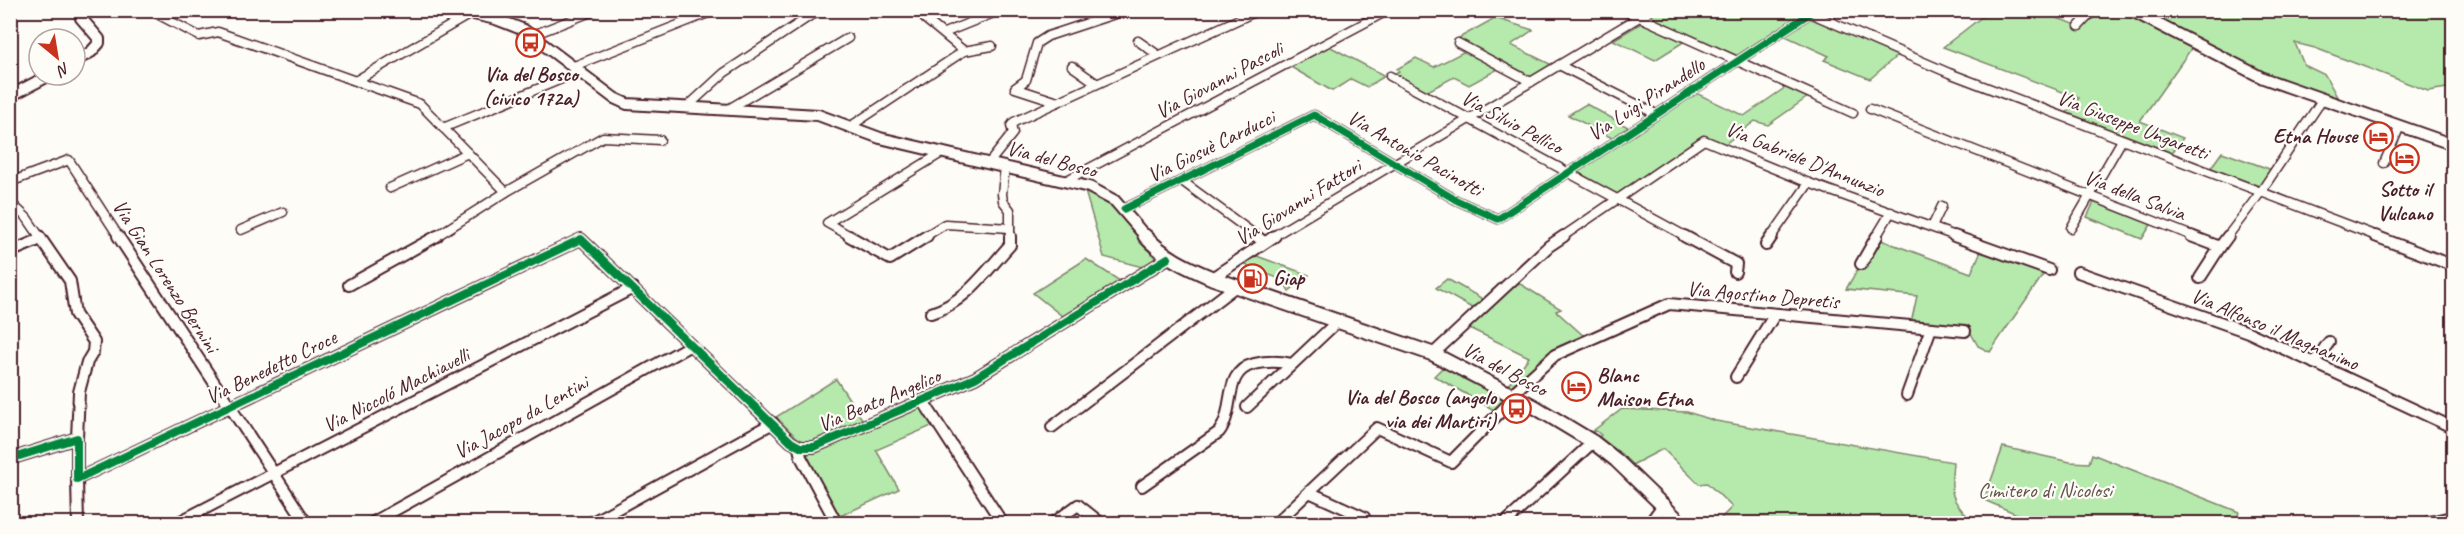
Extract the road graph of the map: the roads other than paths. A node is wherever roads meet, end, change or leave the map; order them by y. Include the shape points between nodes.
1 (79, 10) edge
2 (163, 10) edge
3 (455, 10) edge
4 (596, 10) edge
5 (717, 10) edge
6 (824, 10) edge
7 (940, 10) edge
8 (1001, 10) edge
9 (1127, 10) edge
10 (1258, 10) edge
11 (1389, 10) edge
12 (1624, 10) edge
13 (1651, 10) edge
14 (2094, 10) edge
15 (2130, 10) edge
16 (1809, 12) edge
17 (472, 13) junction
18 (1640, 17) junction
19 (2079, 26) dead end
20 (944, 33) junction
21 (533, 35) junction
22 (848, 38) dead end
23 (1138, 41) dead end
24 (1458, 43) dead end
25 (992, 46) dead end
26 (964, 51) junction
27 (87, 54) edge
28 (1158, 55) junction
29 (1737, 61) junction
30 (1559, 65) junction
31 (1072, 66) dead end
32 (578, 69) junction
33 (1390, 76) dead end
34 (357, 80) junction
35 (1531, 82) junction
36 (1096, 83) junction
37 (27, 87) edge
38 (10, 96) edge
39 (2322, 100) junction
40 (1058, 102) junction
41 (686, 108) junction
42 (727, 110) junction
43 (1870, 110) dead end
44 (1853, 112) dead end
45 (1656, 114) junction
46 (1314, 115) joint
47 (1469, 119) junction
48 (851, 126) junction
49 (2400, 126) junction
50 (443, 128) junction
51 (660, 140) dead end
52 (2122, 140) junction
53 (2454, 145) edge
54 (943, 152) junction
55 (468, 153) junction
56 (989, 163) junction
57 (1396, 163) junction
58 (2384, 164) dead end
59 (1005, 167) junction
60 (1568, 173) junction
61 (1065, 181) junction
62 (1182, 181) junction
63 (10, 182) edge
64 (1809, 183) junction
65 (390, 188) dead end
66 (506, 192) junction
67 (2260, 193) junction
68 (2089, 196) junction
69 (1616, 200) junction
70 (10, 202) edge
71 (1942, 206) dead end
72 (1124, 208) junction
73 (283, 212) dead end
74 (1891, 212) junction
75 (1498, 219) joint
76 (1932, 227) junction
77 (1010, 228) junction
78 (2071, 228) dead end
79 (241, 230) dead end
80 (41, 239) junction
81 (581, 239) joint
82 (1264, 243) junction
83 (1766, 245) dead end
84 (2220, 247) junction
85 (10, 252) edge
86 (1168, 258) junction
87 (1861, 264) dead end
88 (2454, 266) edge
89 (2049, 270) dead end
90 (1735, 272) dead end
91 (2078, 272) dead end
92 (1212, 278) junction
93 (2200, 278) dead end
94 (349, 285) dead end
95 (1236, 286) junction
96 (633, 288) junction
97 (932, 313) dead end
98 (1775, 314) junction
99 (1339, 320) junction
100 (1931, 328) junction
101 (1965, 331) dead end
102 (2329, 342) dead end
103 (692, 345) junction
104 (1433, 354) junction
105 (2314, 363) junction
106 (1292, 364) junction
107 (1736, 377) dead end
108 (1514, 395) junction
109 (1907, 395) dead end
110 (923, 401) junction
111 (229, 407) junction
112 (1247, 407) dead end
113 (773, 423) junction
114 (1052, 427) dead end
115 (2454, 428) edge
116 (77, 438) junction
117 (1593, 442) junction
118 (799, 448) junction
119 (10, 459) edge
120 (275, 472) junction
121 (76, 479) junction
122 (1143, 486) dead end
123 (1309, 492) junction
124 (1664, 504) junction
125 (2454, 518) edge
126 (78, 524) edge
127 (176, 524) edge
128 (307, 524) edge
129 (370, 524) edge
130 (589, 524) edge
131 (837, 524) edge
132 (1004, 524) edge
133 (1052, 524) edge
134 (1102, 524) edge
135 (1275, 524) edge
136 (1361, 524) edge
137 (1504, 524) edge
138 (1649, 524) edge
139 (1682, 524) edge
140 (2428, 524) edge

1 - 27 main road via 99,39
2 - 34 street via 159,15 199,36 218,32
3 - 17 main road, Via del Bosco
4 - 21 street
5 - 32 street
6 - 41 street via 724,73
7 - 20 street via 925,19
8 - 20 street
9 - 40 street via 1037,43 1026,80 1015,88
10 - 28 street
11 - 61 street, Via Giovanni Pascoli
12 - 18 street
13 - 18 street, Via Giovanni Fattori
14 - 19 street
15 - 39 main road via 2248,71
16 - 29 street, Via Luigi Pirandello
16 - 52 street, Via Giuseppe Ungaretti via 1949,73
17 - 21 main road, Via del Bosco via 508,21
17 - 34 street
18 - 29 street
18 - 30 street, Via Giovanni Fattori
20 - 26 street
21 - 32 main road, Via del Bosco
22 - 42 street
23 - 28 street
24 - 35 street
25 - 26 street
26 - 48 street
28 - 36 street
29 - 44 street
29 - 45 street, Via Luigi Pirandello
30 - 35 street, Via Giovanni Fattori
30 - 45 street
31 - 36 street
32 - 41 main road, Via del Bosco via 621,102
32 - 50 street
33 - 47 street, Via Silvio Pellico
34 - 50 street via 420,104
35 - 47 street, Via Giovanni Fattori
36 - 40 street
37 - 38 main road
39 - 49 main road
39 - 67 street
40 - 56 street via 1014,122 1013,133
41 - 42 main road, Via del Bosco
42 - 48 main road, Via del Bosco via 807,113
43 - 68 street, Via della Salvia
45 - 60 street, Via Luigi Pirandello
46 - 57 street, Via Antonio Pacinotti
46 - 62 street, Via Giosuè Carducci
47 - 57 street, Via Giovanni Fattori
47 - 60 street, Via Silvio Pellico
48 - 54 main road, Via del Bosco via 880,138
49 - 53 main road
49 - 58 street
50 - 55 street
51 - 66 street via 603,137
52 - 67 street, Via Giuseppe Ungaretti
52 - 68 street
54 - 56 main road, Via del Bosco
54 - 77 street via 827,223 890,259 945,224
55 - 65 street
55 - 66 street
56 - 59 main road, Via del Bosco
57 - 75 street, Via Antonio Pacinotti via 1452,198
57 - 82 street, Via Giovanni Fattori
59 - 61 main road, Via del Bosco
59 - 77 street via 1002,194 1010,210
60 - 69 street, Via Silvio Pellico
60 - 75 street, Via Luigi Pirandello
61 - 72 main road, Via del Bosco via 1099,191
62 - 72 street, Via Giosuè Carducci
62 - 82 street
63 - 111 street, Via Gian Lorenzo Bernini via 69,160
64 - 69 street, Via Gabriele D'Annunzio via 1704,140
64 - 74 street, Via Gabriele D'Annunzio
64 - 83 street
66 - 94 street
67 - 84 street
67 - 88 street, Via Giuseppe Ungaretti
68 - 78 street
68 - 84 street, Via della Salvia
69 - 90 street, Via Silvio Pellico via 1736,264
69 - 104 street, Via Gabriele D'Annunzio via 1549,246
70 - 80 street
71 - 76 street
72 - 86 main road, Via del Bosco via 1147,239
73 - 79 street
74 - 76 street, Via Gabriele D'Annunzio
74 - 87 street
76 - 89 street, Via Gabriele D'Annunzio
77 - 97 street via 1010,245 953,304
80 - 85 street
80 - 116 street via 70,281 75,314 94,342 79,392
81 - 96 street, Via Beato Angelico
81 - 111 street, Via Benedetto Croce
82 - 92 street, Via Giovanni Fattori
84 - 93 street
86 - 92 main road, Via del Bosco
86 - 110 street, Via Beato Angelico via 975,378
91 - 105 street, Via Alfonso il Magnanimo via 2241,329
92 - 95 main road, Via del Bosco
95 - 99 main road, Via del Bosco
95 - 114 street
96 - 103 street, Via Beato Angelico
96 - 120 street, Via Niccoló Machiavelli
98 - 100 street, Via Agostino Depretis
98 - 107 street
98 - 108 street, Via Agostino Depretis via 1669,304 1555,355
99 - 104 main road, Via del Bosco
99 - 106 street
100 - 101 street, Via Agostino Depretis
100 - 109 street
102 - 105 street
103 - 113 street, Via Beato Angelico
103 - 129 street, Via Jacopo da Lentini
104 - 108 main road, Via del Bosco
105 - 115 street, Via Alfonso il Magnanimo
106 - 112 street
106 - 122 street via 1255,363 1237,373 1222,428
108 - 117 main road, Via del Bosco
108 - 123 street, Via Agostino Depretis via 1451,462 1377,428
110 - 118 street, Via Beato Angelico via 820,446
110 - 132 street
111 - 120 street, Via Gian Lorenzo Bernini
111 - 121 street, Via Benedetto Croce
113 - 118 street, Via Beato Angelico
113 - 130 street
116 - 119 street
116 - 121 street
117 - 124 main road, Via del Bosco
117 - 137 street
118 - 131 street
120 - 127 street, Via Niccoló Machiavelli
120 - 128 street, Via Gian Lorenzo Bernini
121 - 126 street
123 - 135 street
123 - 136 street via 1364,517
124 - 138 street
124 - 139 main road, Via del Bosco
125 - 140 main road
133 - 134 street via 1078,505

